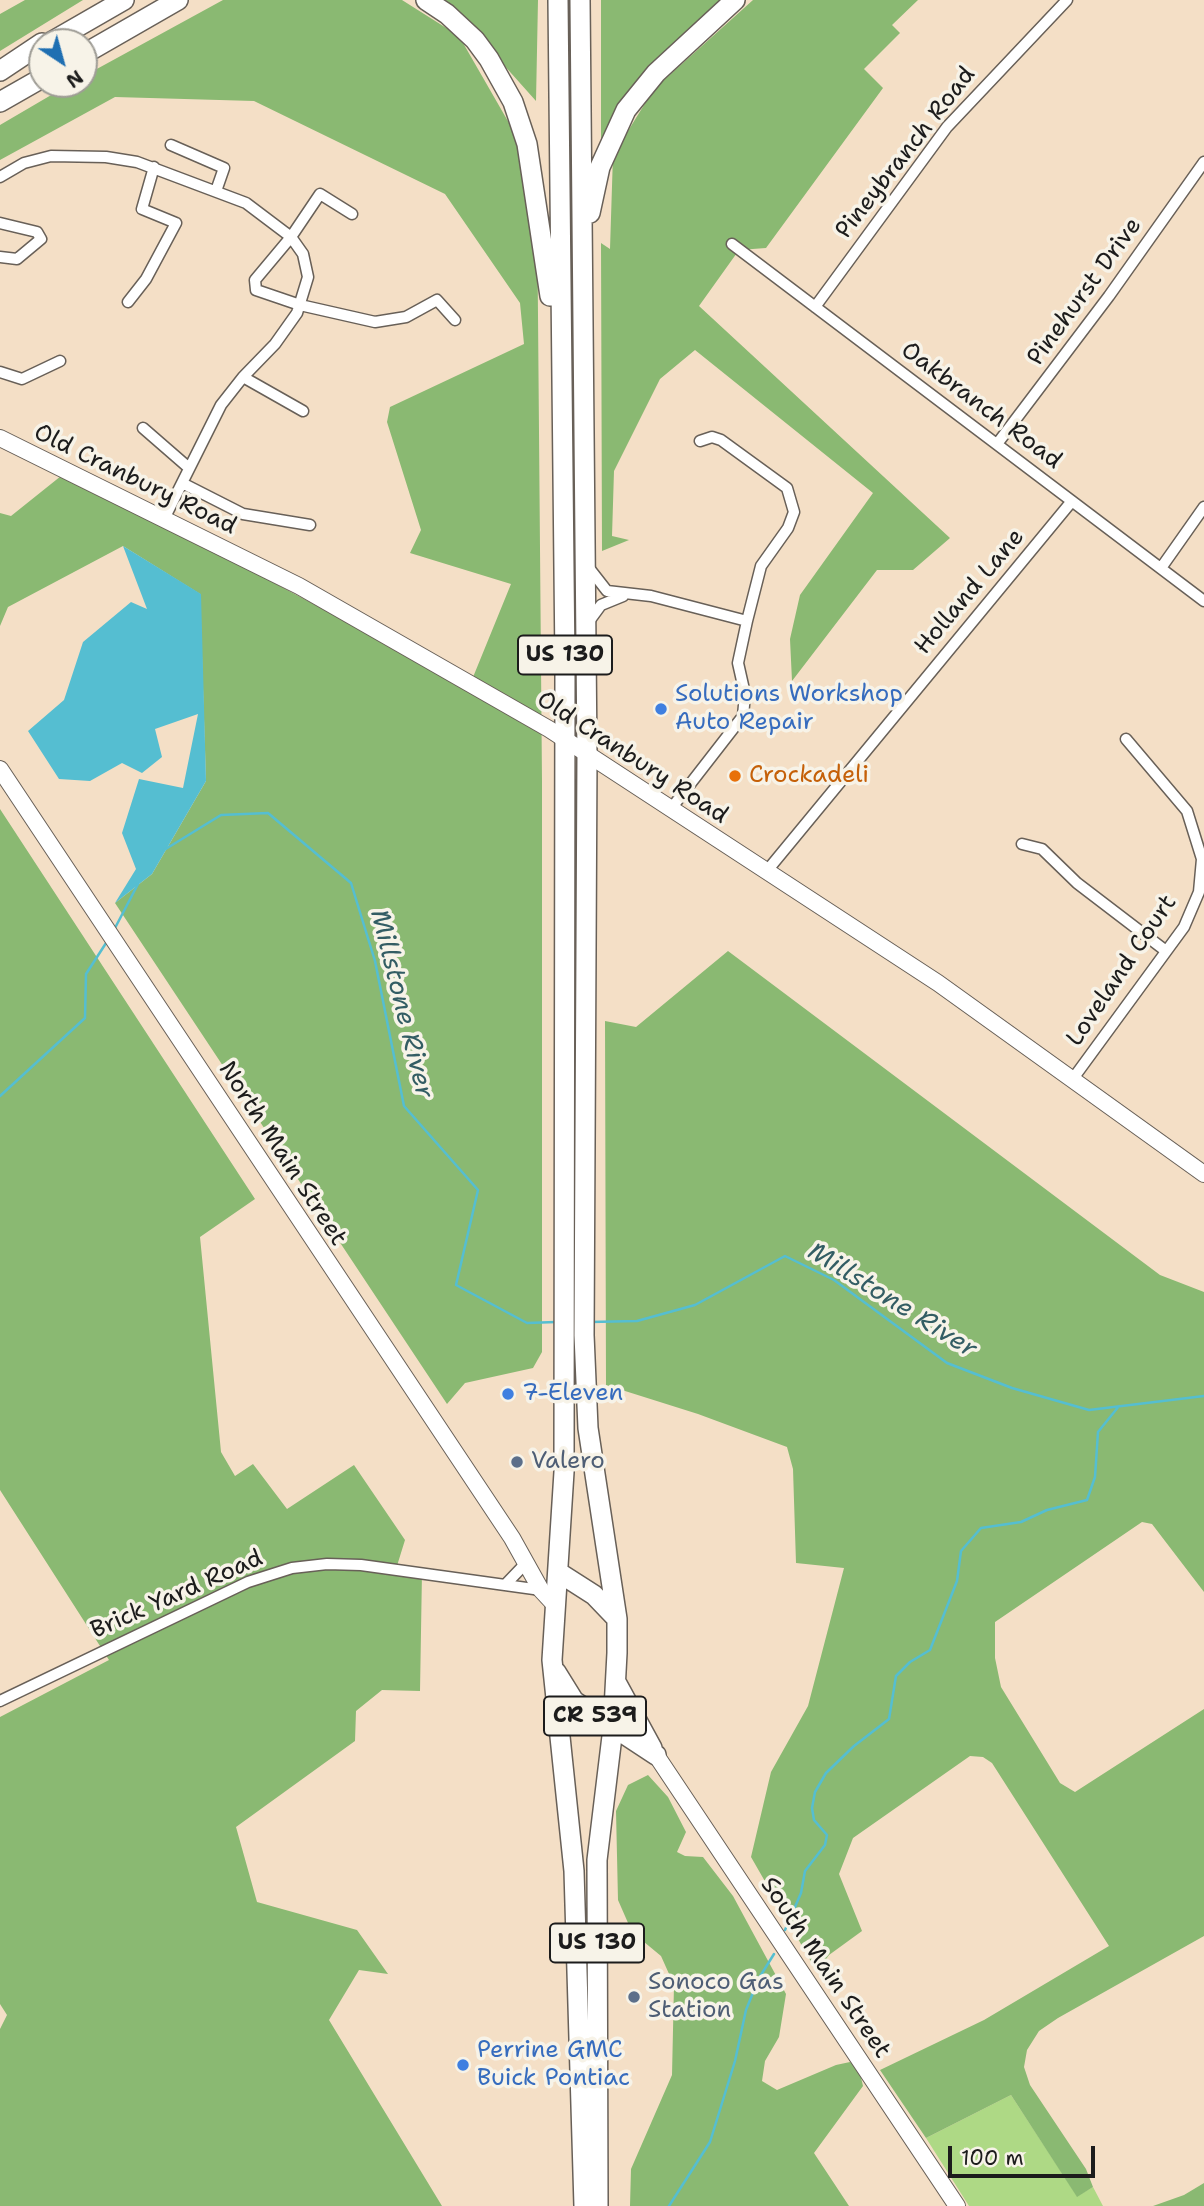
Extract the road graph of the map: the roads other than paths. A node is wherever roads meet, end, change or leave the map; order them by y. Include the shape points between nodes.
1 (103, 0) edge
2 (124, 0) edge
3 (178, 0) edge
4 (426, 0) edge
5 (558, 0) edge
6 (580, 0) edge
7 (735, 0) edge
8 (1067, 0) edge
9 (64, 28) edge
10 (75, 28) edge
11 (98, 46) edge
12 (28, 53) edge
13 (0, 71) edge
14 (28, 86) edge
15 (0, 102) edge
16 (171, 145) dead end
17 (1204, 162) edge
18 (154, 167) junction
19 (0, 177) edge
20 (216, 191) junction
21 (352, 214) dead end
22 (0, 223) edge
23 (291, 237) junction
24 (732, 244) dead end
25 (0, 257) edge
26 (582, 266) junction
27 (128, 302) dead end
28 (300, 305) junction
29 (814, 307) junction
30 (455, 320) dead end
31 (61, 361) dead end
32 (0, 373) edge
33 (243, 377) junction
34 (561, 377) junction
35 (303, 411) dead end
36 (144, 428) dead end
37 (0, 438) edge
38 (700, 440) dead end
39 (997, 444) junction
40 (189, 468) junction
41 (182, 483) junction
42 (1072, 501) junction
43 (1204, 507) edge
44 (164, 519) junction
45 (310, 525) dead end
46 (585, 563) junction
47 (1161, 568) junction
48 (626, 595) junction
49 (1204, 601) edge
50 (747, 621) junction
51 (586, 631) junction
52 (1126, 739) dead end
53 (565, 740) junction
54 (587, 755) junction
55 (0, 769) edge
56 (670, 810) junction
57 (1022, 844) dead end
58 (766, 872) junction
59 (1166, 951) junction
60 (1072, 1080) junction
61 (1204, 1174) edge
62 (574, 1310) junction
63 (527, 1562) junction
64 (558, 1572) junction
65 (506, 1585) junction
66 (581, 1586) junction
67 (547, 1597) junction
68 (617, 1619) junction
69 (552, 1660) junction
70 (616, 1688) junction
71 (0, 1700) edge
72 (575, 1701) junction
73 (613, 1728) junction
74 (649, 1749) junction
75 (608, 1766) junction
76 (584, 2206) edge
77 (598, 2206) edge
78 (957, 2206) edge

1 - 9 highway
2 - 10 highway
3 - 11 highway
4 - 34 highway via 475,40 503,82 520,123 530,161
5 - 34 highway, US 130
6 - 26 highway, US 130
7 - 26 highway via 656,73 626,110 600,167
8 - 29 street, Pineybranch Road via 947,127
12 - 13 highway
14 - 15 highway
16 - 20 street via 224,168
17 - 39 street, Pinehurst Drive
18 - 19 street via 121,158 51,156 24,163
18 - 20 street
18 - 27 street via 142,209 176,223
20 - 23 street via 246,203
21 - 23 street via 320,194
22 - 25 street via 37,232 40,239 17,259
23 - 28 street via 306,265 306,290
23 - 28 street via 254,285 260,293
24 - 29 street, Oakbranch Road
26 - 46 highway, US 130
28 - 30 street via 375,322 406,317 437,300
28 - 33 street via 275,344
29 - 39 street, Oakbranch Road
31 - 32 street via 22,380
33 - 35 street
33 - 40 street via 216,415
34 - 53 highway, US 130
36 - 40 street
37 - 44 street, Old Cranbury Road
38 - 50 street via 721,440 786,488 794,504 792,520 761,566
39 - 42 street, Oakbranch Road
40 - 41 street
41 - 44 street
41 - 45 street via 243,514
42 - 47 street, Oakbranch Road
42 - 58 street, Holland Lane
43 - 47 street
44 - 53 street, Old Cranbury Road via 299,586
46 - 48 street via 607,591
46 - 51 highway, US 130
47 - 49 street, Oakbranch Road
48 - 50 street via 651,596
48 - 51 street via 601,605
50 - 56 street via 738,663 745,694 743,716
51 - 54 highway, US 130
52 - 59 street, Loveland Court via 1187,811 1202,859 1192,912
53 - 54 street, Old Cranbury Road
53 - 62 highway, US 130
54 - 56 street, Old Cranbury Road
54 - 62 highway, US 130
55 - 63 street, North Main Street
56 - 58 street, Old Cranbury Road
57 - 59 street via 1042,849 1077,883
58 - 60 street, Old Cranbury Road via 938,983
59 - 60 street, Loveland Court
60 - 61 street, Old Cranbury Road
62 - 64 highway, US 130 via 564,1335
62 - 68 highway, US 130 via 584,1335 588,1428
63 - 64 street via 539,1562
63 - 65 street
63 - 67 street, North Main Street
64 - 66 highway
64 - 67 highway, US 130
65 - 67 street, Brick Yard Road
65 - 71 street, Brick Yard Road via 361,1565 292,1568 248,1582
66 - 67 highway
66 - 68 highway
67 - 69 highway, US 130
68 - 70 highway, US 130
69 - 72 highway, CR 539
69 - 76 highway, US 130 via 574,1871
70 - 72 highway via 594,1707
70 - 73 highway, US 130
70 - 74 highway, CR 539
72 - 73 highway, CR 539
73 - 74 highway, CR 539
73 - 75 highway, US 130
74 - 75 highway via 626,1746
74 - 78 street, South Main Street / CR 539
75 - 77 highway, US 130 via 597,1860

